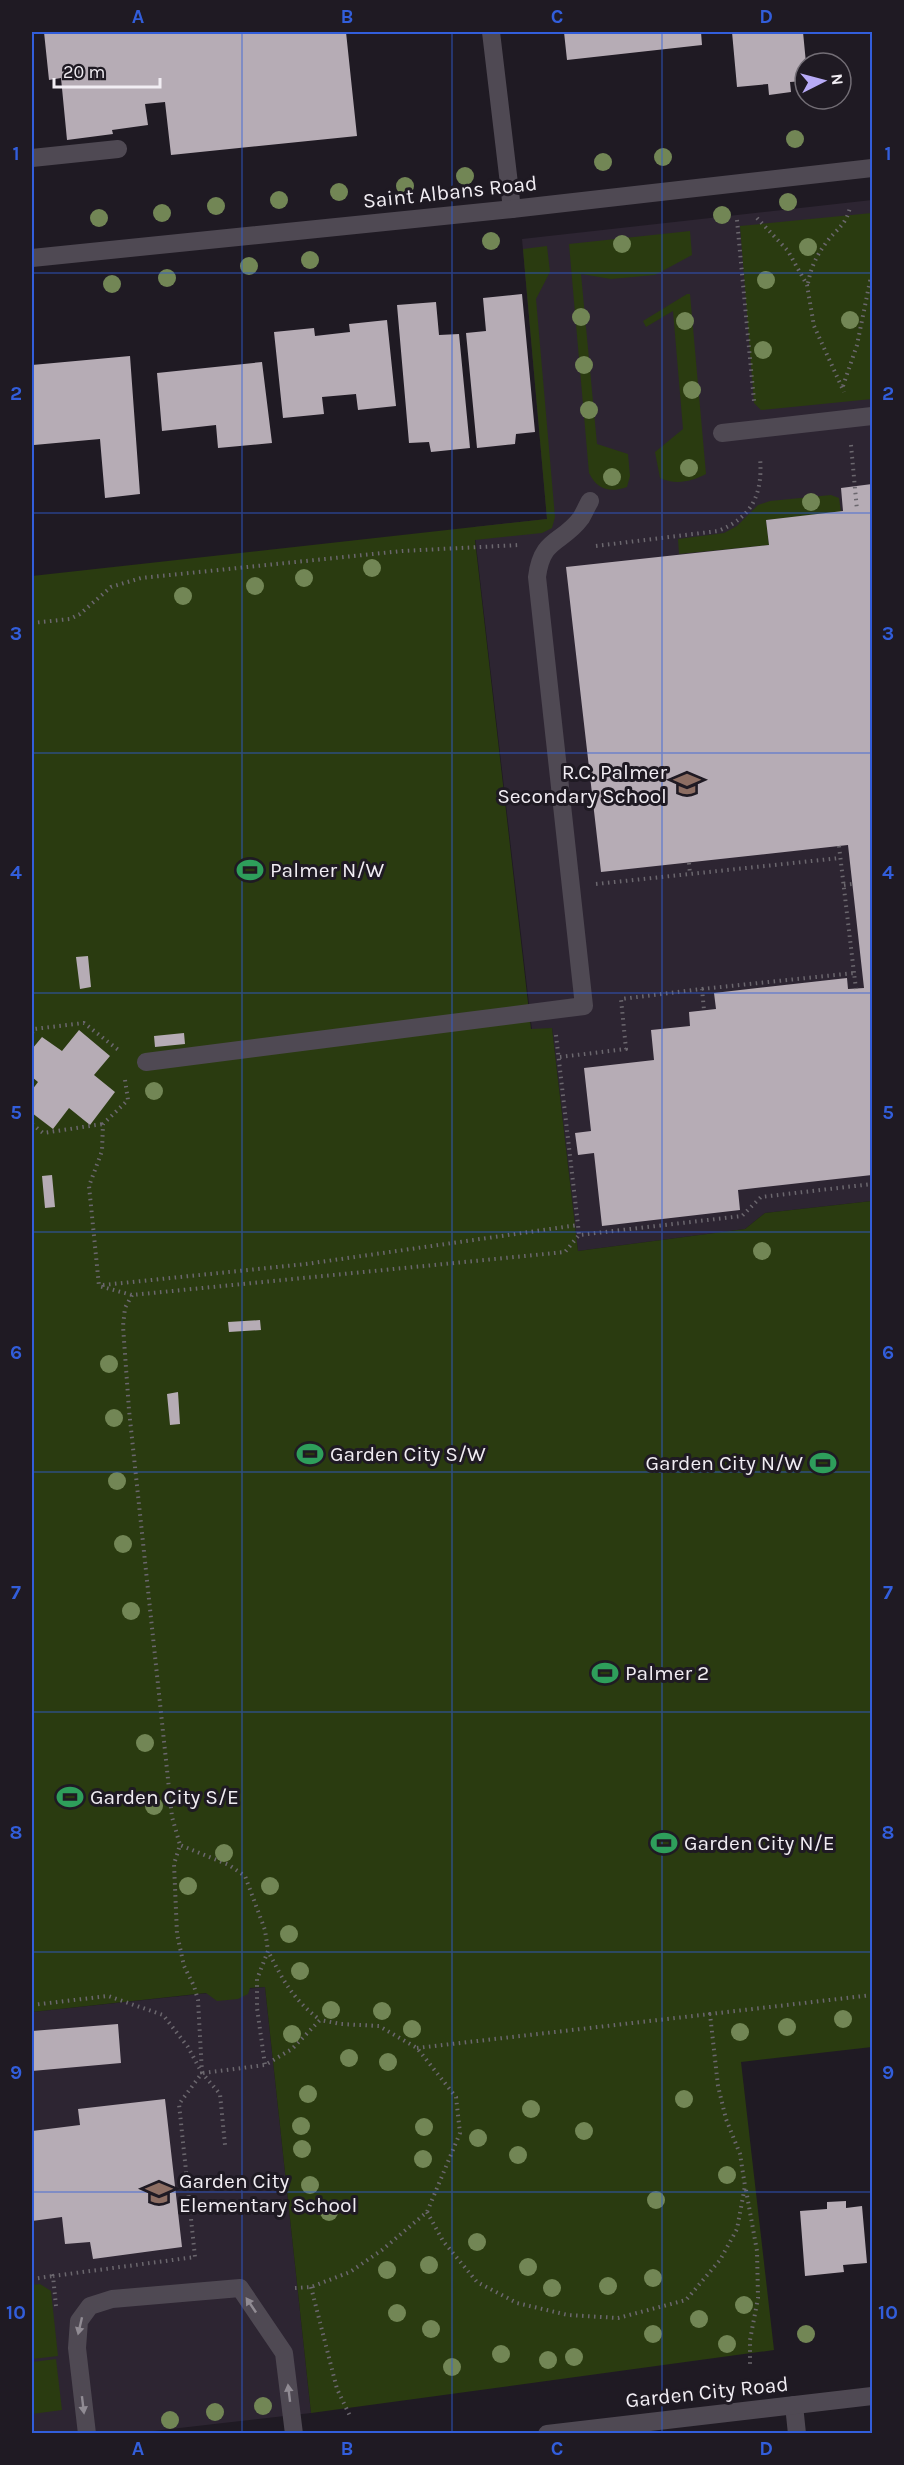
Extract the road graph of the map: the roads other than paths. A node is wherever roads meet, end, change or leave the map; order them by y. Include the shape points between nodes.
1 (491, 32) edge
2 (118, 148) dead end
3 (32, 158) edge
4 (873, 168) edge
5 (512, 209) junction
6 (32, 258) edge
7 (873, 417) edge
8 (722, 433) dead end
9 (590, 501) dead end
10 (146, 1062) road end
11 (873, 2396) edge
12 (794, 2405) junction
13 (87, 2433) edge
14 (294, 2433) edge
15 (547, 2433) edge
16 (797, 2433) edge

1 - 5 street
2 - 3 street
4 - 5 street, Saint Albans Road
5 - 6 street, Saint Albans Road
7 - 8 street
9 - 10 street via 580,519 550,544 539,560 537,577 584,1006
11 - 12 street, Garden City Road
12 - 15 street, Garden City Road
12 - 16 street
14 -> 13 street via 284,2353 240,2288 112,2299 90,2306 79,2320 77,2348

